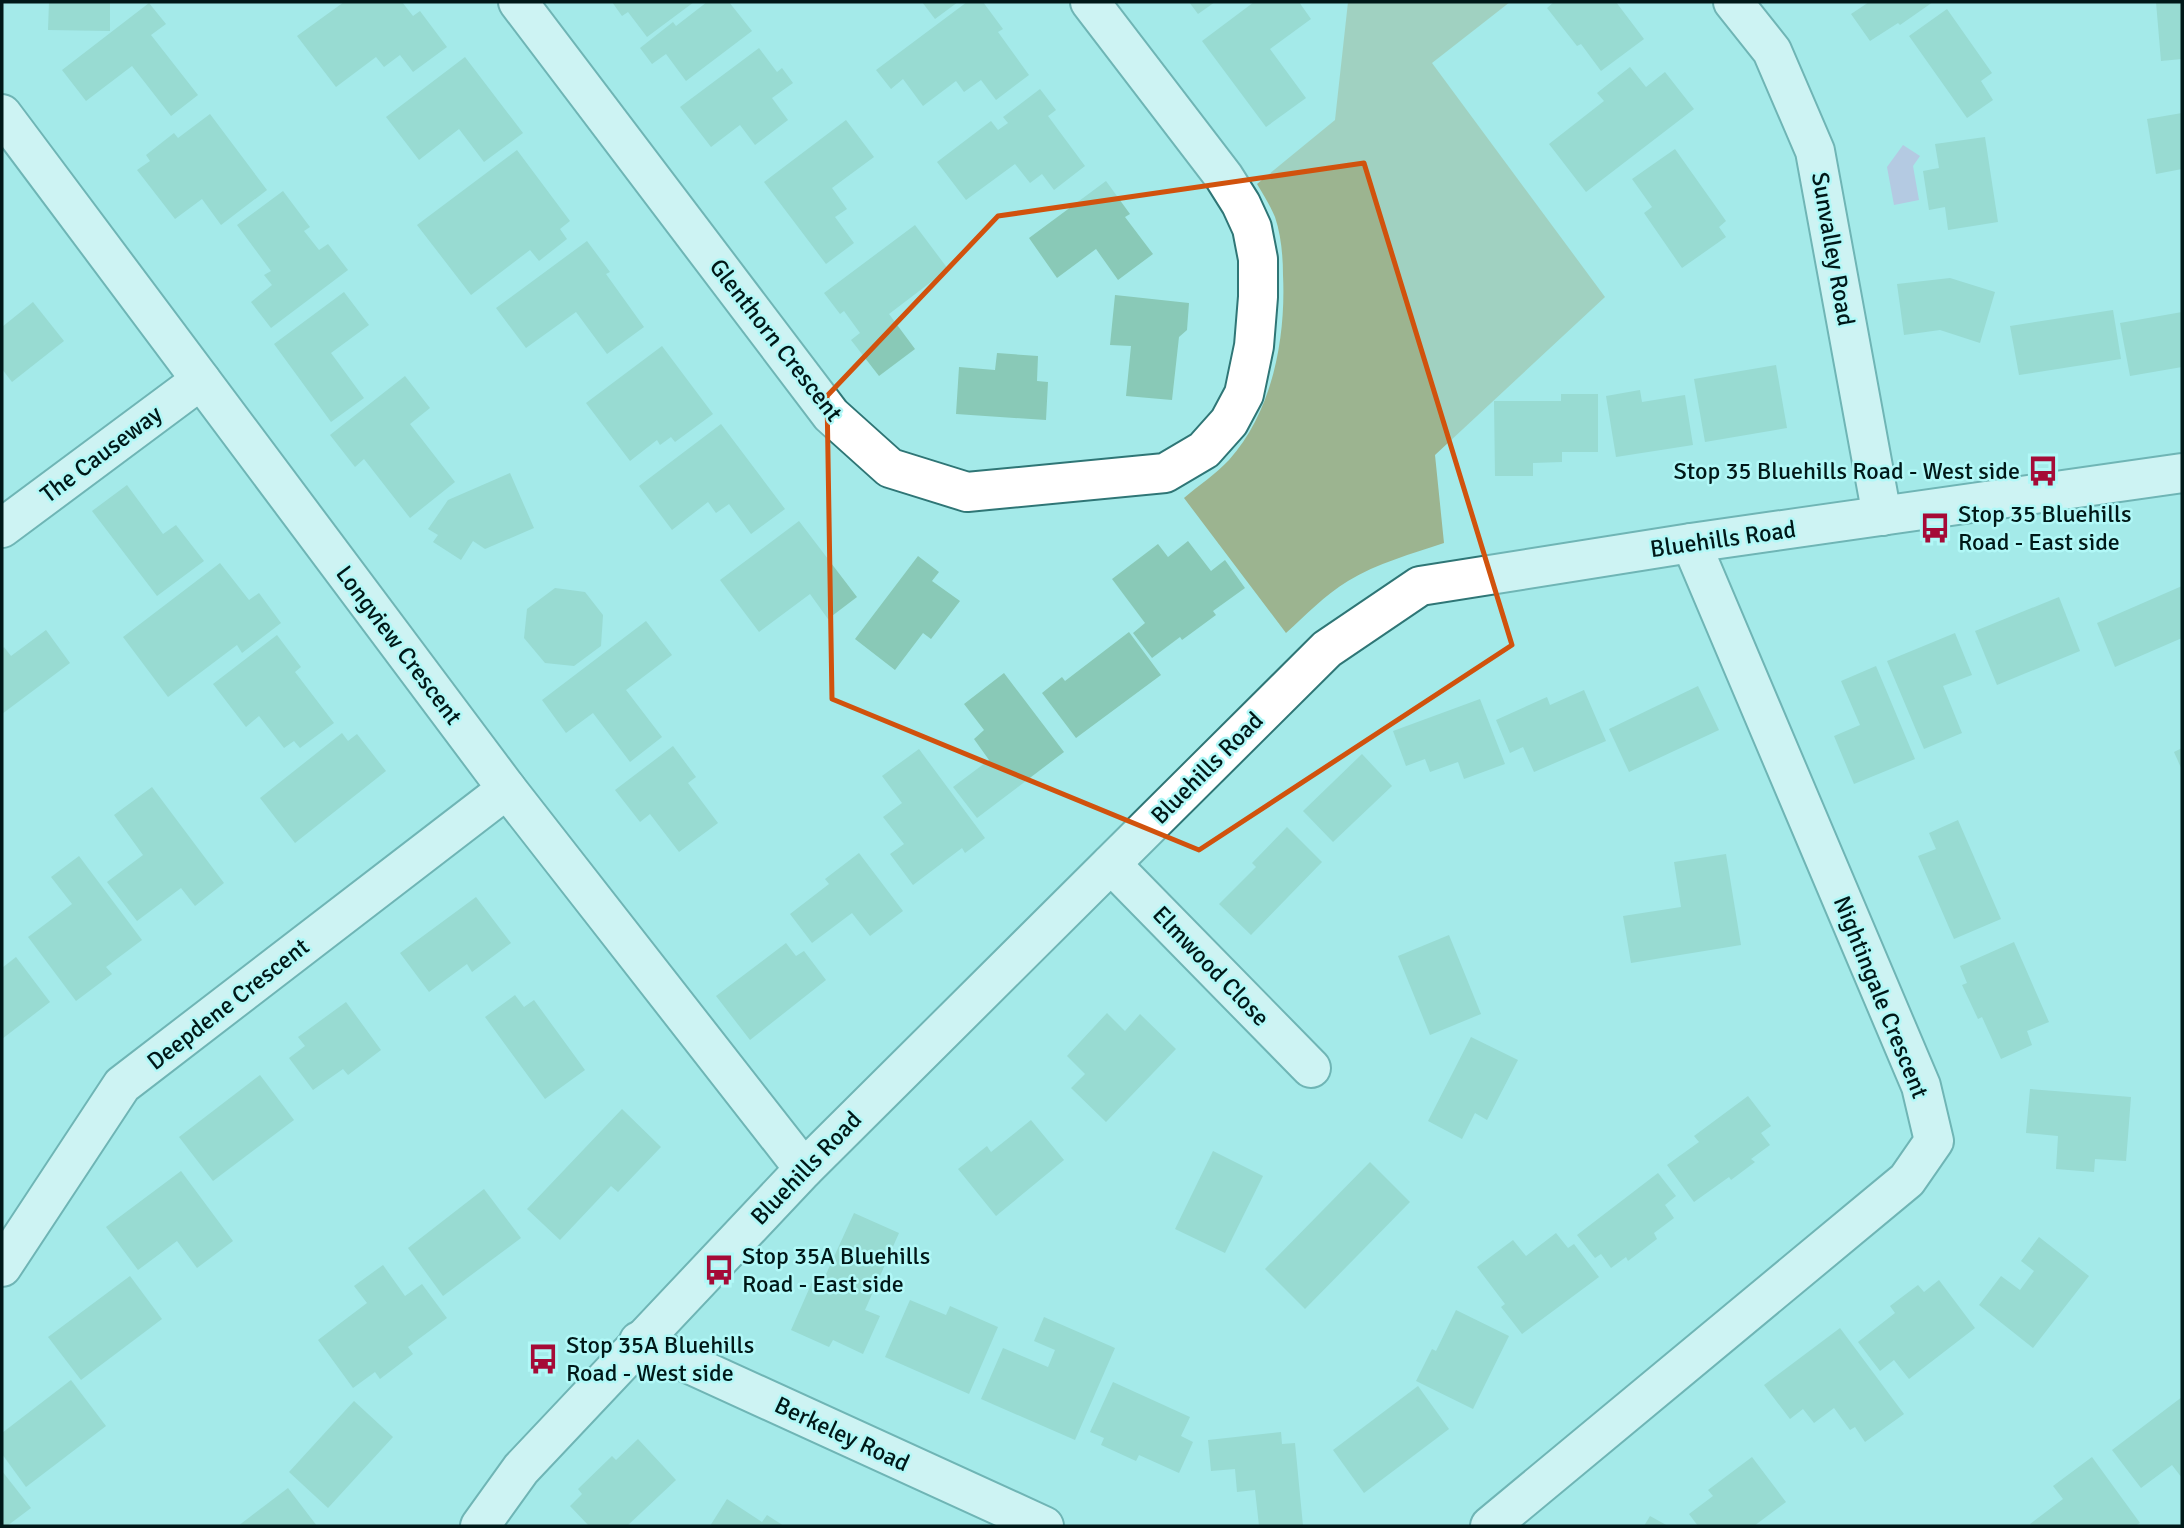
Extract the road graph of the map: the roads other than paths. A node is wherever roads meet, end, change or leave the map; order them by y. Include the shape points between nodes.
1 (518, 2) edge
2 (1090, 2) edge
3 (1734, 2) edge
4 (2, 114) edge
5 (201, 380) junction
6 (2182, 472) edge
7 (1882, 516) junction
8 (2, 528) edge
9 (1691, 543) junction
10 (507, 789) junction
11 (1111, 864) junction
12 (1311, 1068) dead end
13 (804, 1169) junction
14 (2, 1268) edge
15 (639, 1341) junction
16 (480, 1526) edge
17 (1044, 1526) edge
18 (1490, 1526) edge

1 - 2 street, Glenthorn Crescent via 831,415 890,468 967,492 1165,473 1203,450 1228,422 1244,394 1258,297 1252,228 1224,177
3 - 7 street, Sunvalley Road via 1772,51 1815,151
4 - 5 street, Longview Crescent
5 - 8 street, The Causeway
5 - 10 street, Longview Crescent
6 - 7 street, Bluehills Road
7 - 9 street, Bluehills Road
9 - 11 street, Bluehills Road via 1420,586 1326,649
9 - 18 street, Nightingale Crescent via 1921,1086 1934,1141 1907,1180
10 - 13 street, Longview Crescent
10 - 14 street, Deepdene Crescent via 122,1085
11 - 12 street, Elmwood Close
11 - 13 street, Bluehills Road
13 - 15 street, Bluehills Road
15 - 16 street, Bluehills Road via 521,1469
15 - 17 street, Berkeley Road

